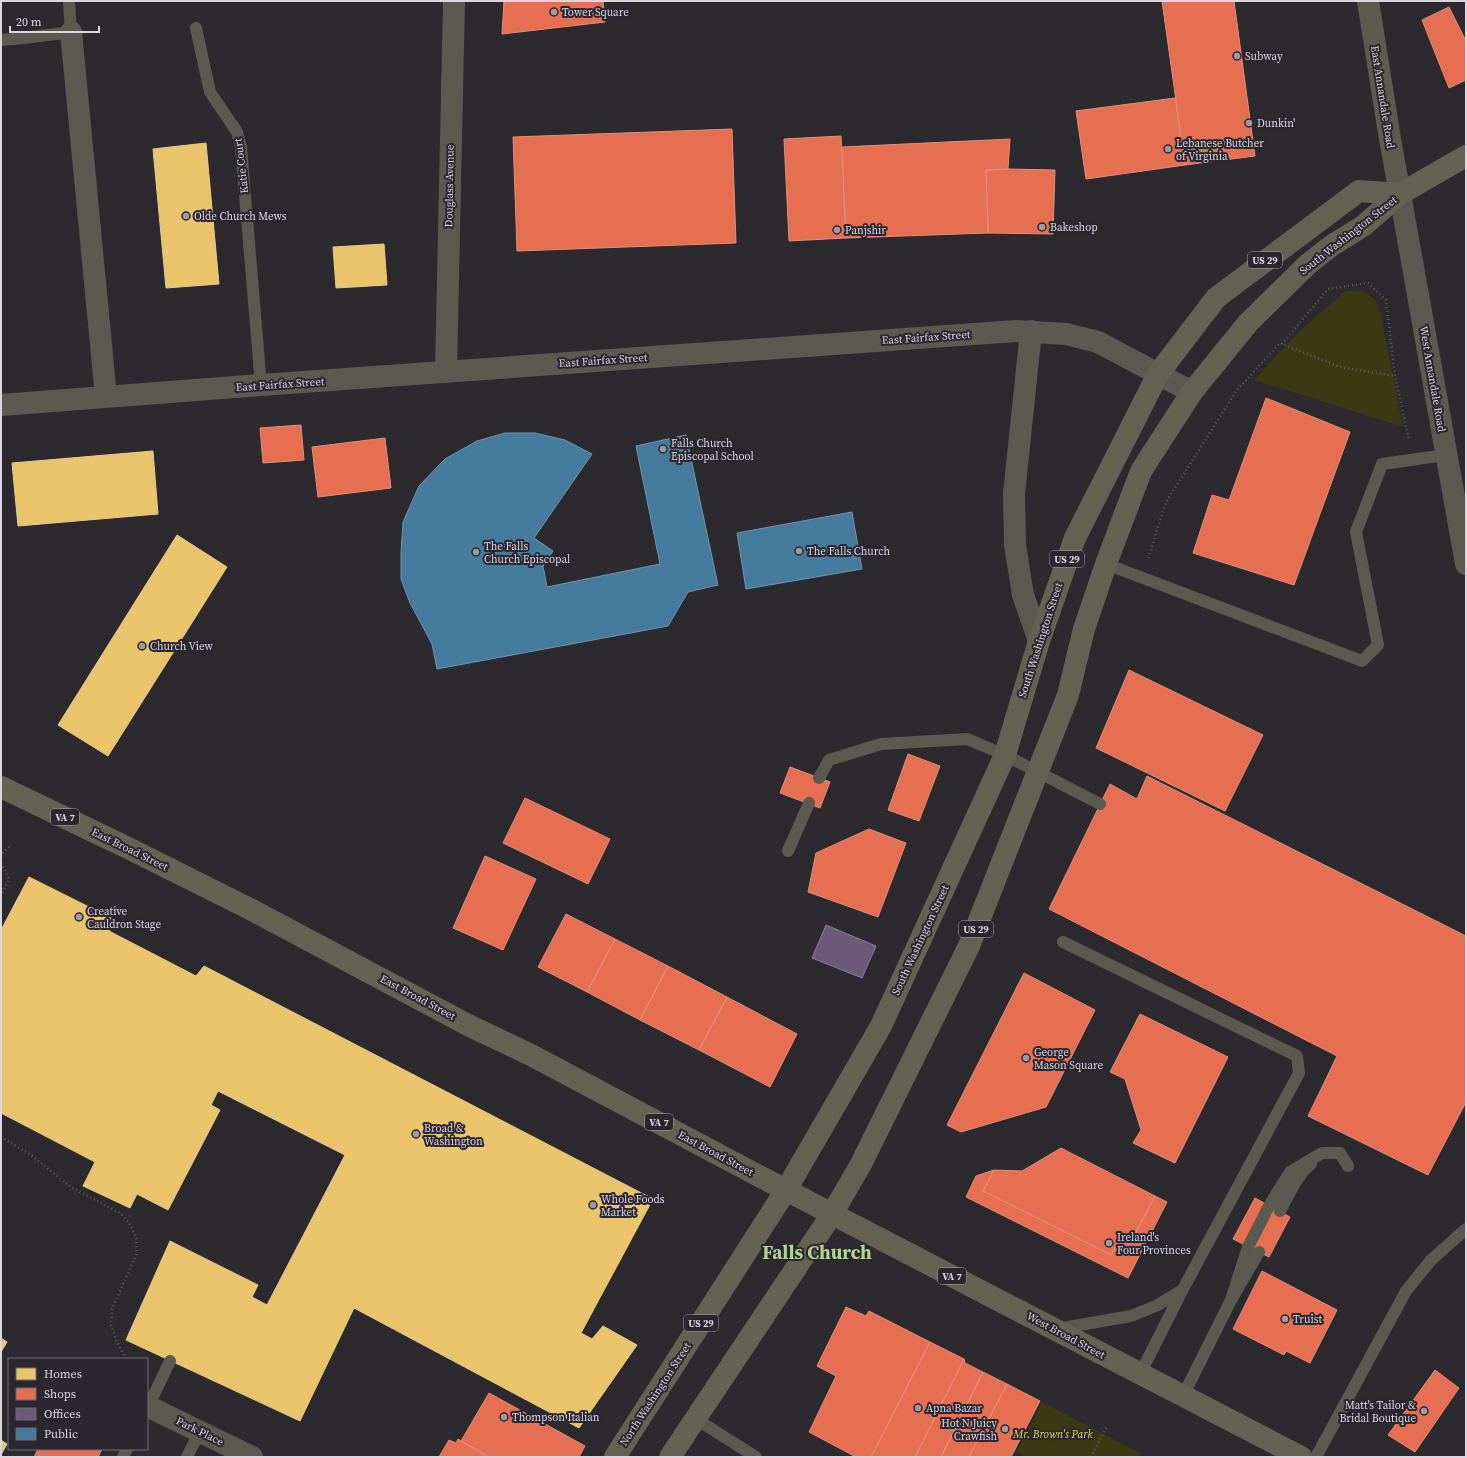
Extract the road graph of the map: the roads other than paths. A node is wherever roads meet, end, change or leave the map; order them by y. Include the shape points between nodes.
1 (69, 1) edge
2 (454, 1) edge
3 (1368, 1) edge
4 (196, 28) dead end
5 (71, 32) junction
6 (1, 40) edge
7 (1466, 156) edge
8 (1400, 194) junction
9 (1031, 331) junction
10 (446, 372) junction
11 (1158, 374) junction
12 (260, 385) junction
13 (1192, 392) junction
14 (106, 397) junction
15 (1, 405) edge
16 (1446, 455) junction
17 (1106, 564) junction
18 (1466, 564) edge
19 (1038, 641) junction
20 (1005, 755) junction
21 (1038, 772) junction
22 (820, 778) dead end
23 (1, 787) edge
24 (809, 803) dead end
25 (1100, 804) dead end
26 (788, 851) dead end
27 (1063, 942) dead end
28 (786, 1190) junction
29 (1280, 1212) dead end
30 (832, 1214) junction
31 (1466, 1229) edge
32 (1259, 1252) dead end
33 (1182, 1291) junction
34 (1231, 1300) junction
35 (1055, 1329) junction
36 (170, 1361) dead end
37 (1140, 1374) junction
38 (1183, 1396) junction
39 (148, 1405) edge
40 (148, 1407) edge
41 (696, 1419) junction
42 (200, 1431) junction
43 (187, 1457) edge
44 (252, 1457) edge
45 (615, 1457) edge
46 (670, 1457) edge
47 (756, 1457) edge
48 (1300, 1457) edge
49 (1316, 1457) edge

1 - 5 lane
2 - 10 street, Douglass Avenue
3 - 8 main road, East Annandale Road
4 - 12 lane, Katie Court via 210,92 237,132 241,147
5 - 6 lane
5 - 14 street
7 - 8 main road, South Washington Street / US 29
8 - 11 main road, South Washington Street / US 29 via 1358,191 1249,272 1216,298
8 - 13 main road, South Washington Street / US 29 via 1363,226 1330,246 1307,265 1248,323
8 - 16 street, West Annandale Road
9 - 10 street, East Fairfax Street
9 - 11 street, East Fairfax Street via 1066,334 1098,342
9 - 19 street via 1014,494 1015,545 1023,596
10 - 12 street, East Fairfax Street
11 - 13 street, East Fairfax Street
11 - 19 main road, South Washington Street / US 29 via 1074,538
12 - 14 street, East Fairfax Street
13 - 17 main road, South Washington Street / US 29 via 1141,471
14 - 15 street, East Fairfax Street
16 - 17 lane via 1382,464 1356,532 1378,645 1362,661
16 - 18 street, West Annandale Road
17 - 21 main road, South Washington Street / US 29 via 1084,629 1068,695
19 - 20 main road, South Washington Street / US 29
20 - 21 lane
20 - 22 lane via 967,739 881,744 828,760
20 - 28 main road, South Washington Street / US 29 via 881,1026
21 - 25 lane
21 - 30 main road, South Washington Street / US 29 via 969,946 861,1164
23 - 28 main road, East Broad Street / VA 7 via 250,909 468,1025 531,1054
24 - 26 lane
27 - 33 lane via 1297,1056 1299,1073
28 - 30 main road, East Broad Street / VA 7
28 - 45 main road, North Washington Street / US 29
29 - 34 lane via 1305,1169 1311,1164 1333,1160 1348,1166 1340,1152 1322,1153 1290,1172 1248,1246
30 - 35 main road, West Broad Street / VA 7
30 - 41 main road, US 29
31 - 49 lane via 1432,1260 1406,1291
32 - 34 lane
33 - 35 lane via 1156,1306 1131,1316
33 - 37 lane
34 - 38 lane
35 - 37 main road, West Broad Street / VA 7
36 - 39 lane
37 - 38 main road, West Broad Street / VA 7
38 - 48 main road, West Broad Street / VA 7
40 - 42 street, Park Place
41 - 46 main road, US 29
41 - 47 lane
42 - 43 lane
42 - 44 street, Park Place

